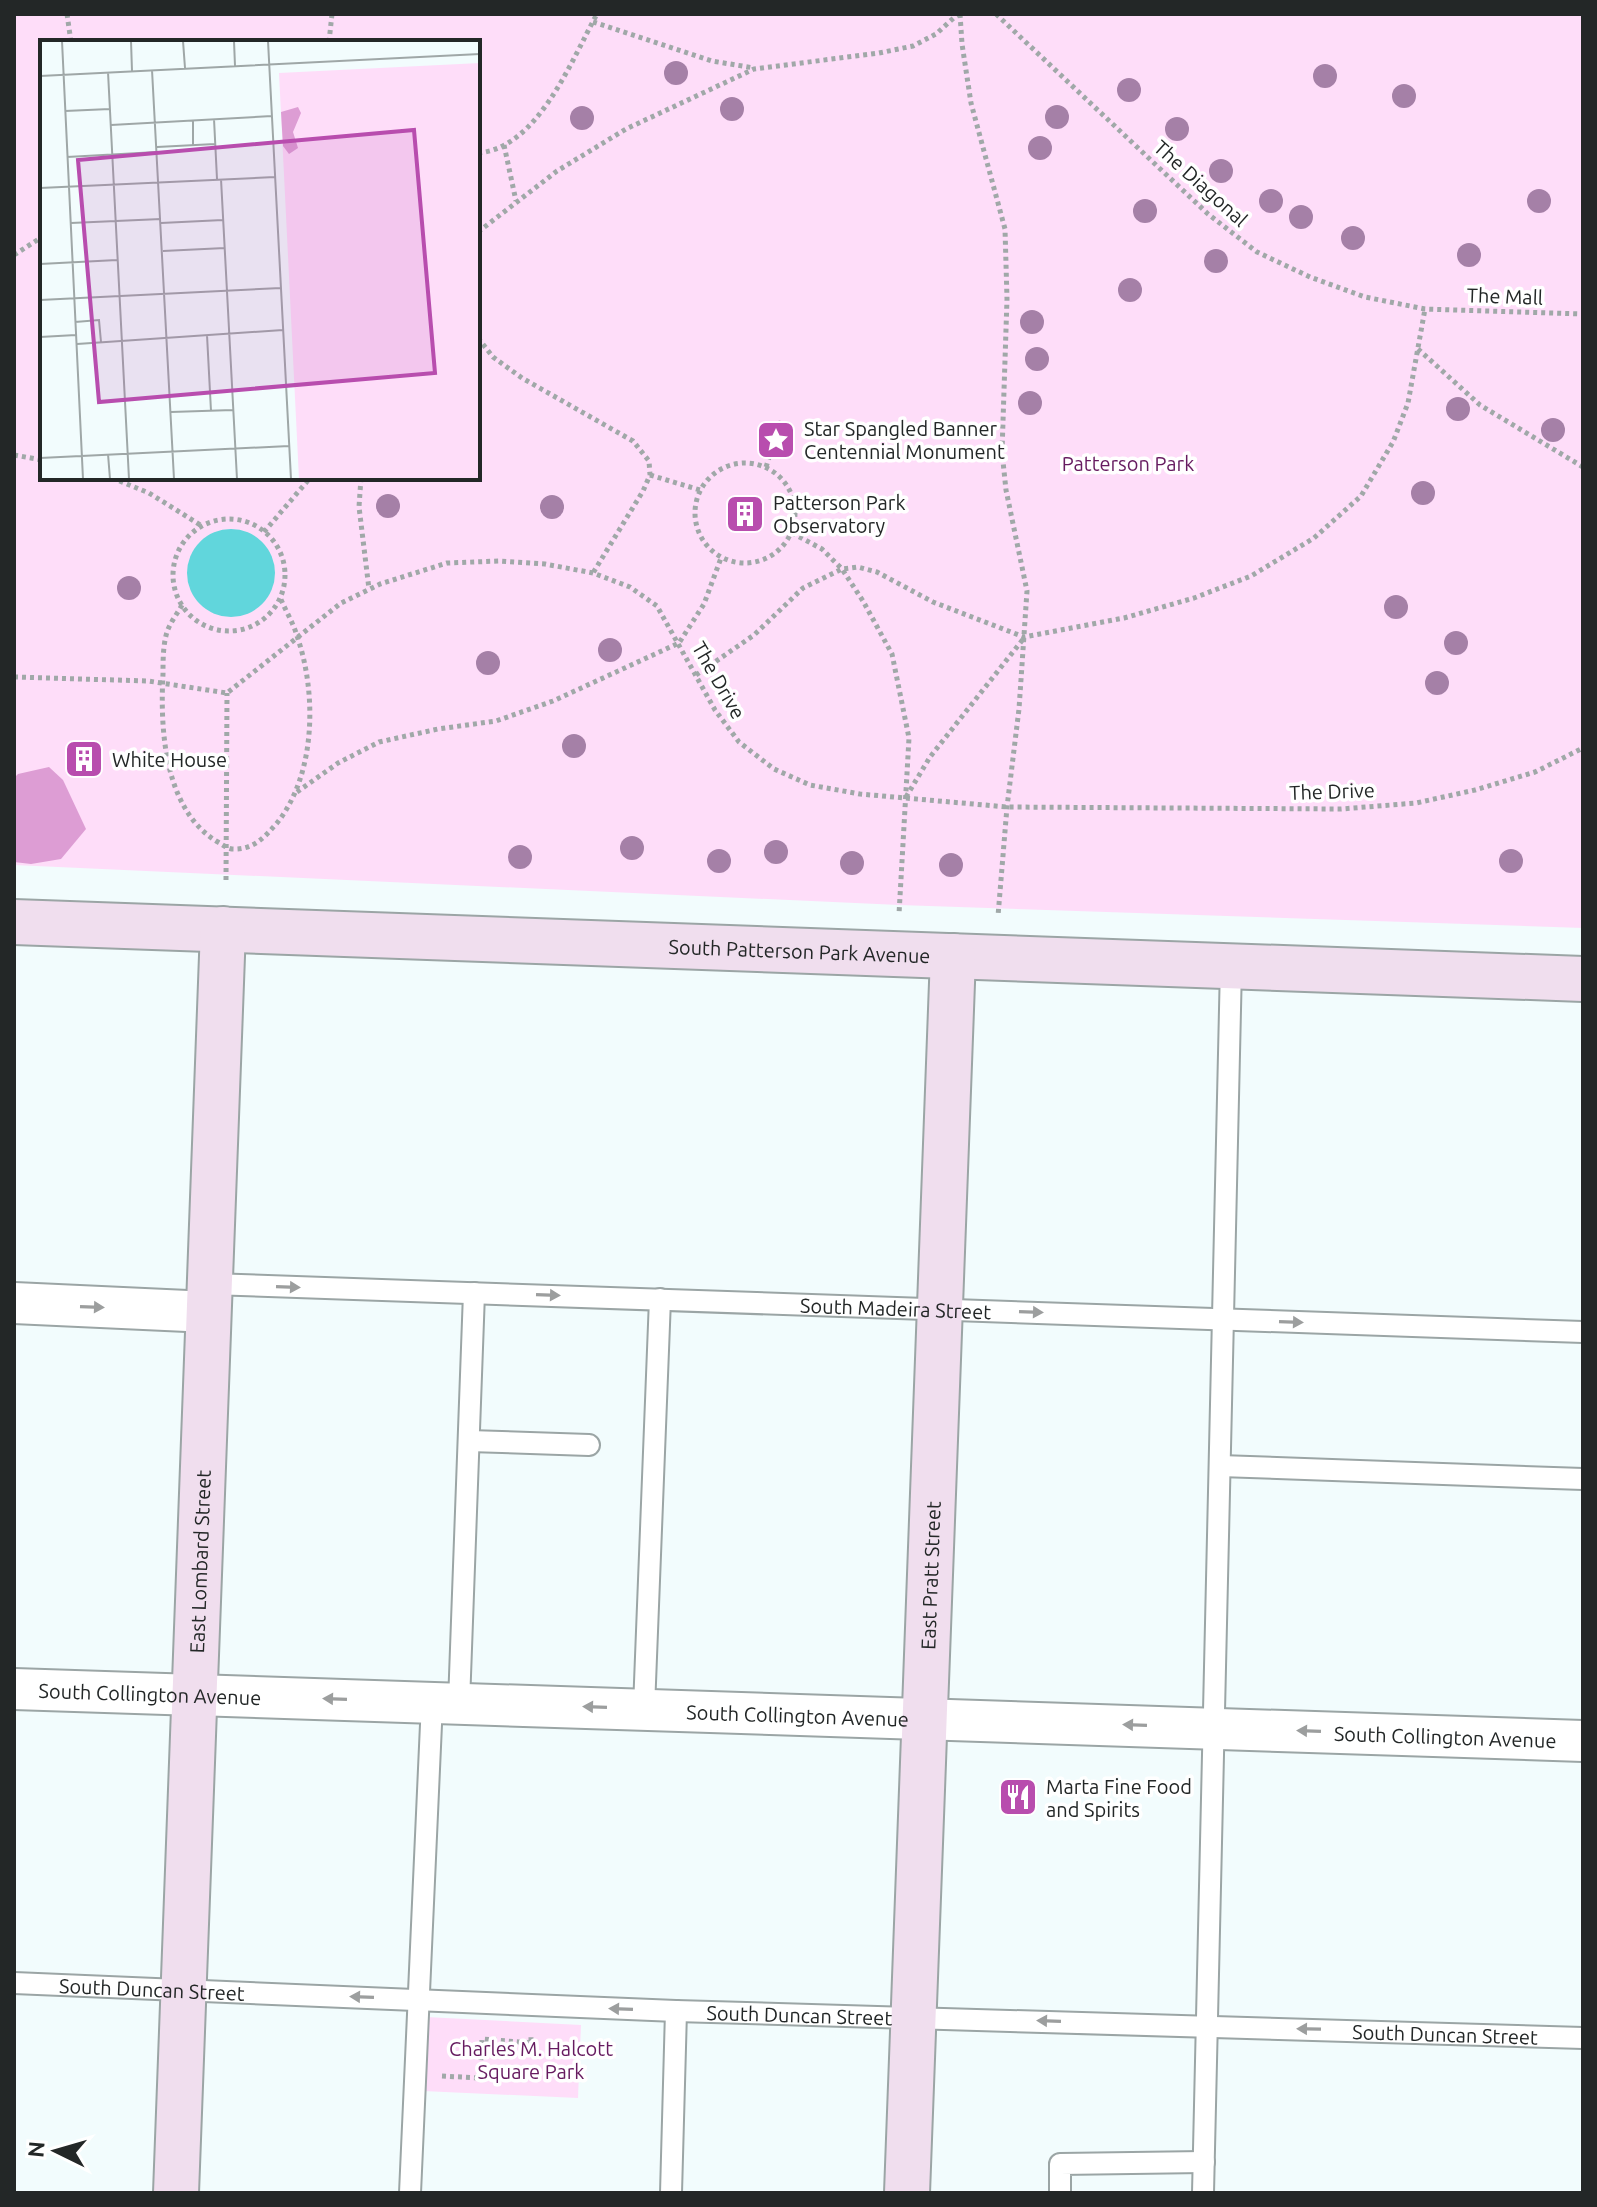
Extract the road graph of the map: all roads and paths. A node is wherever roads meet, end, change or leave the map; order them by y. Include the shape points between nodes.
1 (67, 14) edge
2 (332, 14) edge
3 (597, 14) edge
4 (959, 14) edge
5 (996, 14) edge
6 (593, 22) junction
7 (71, 40) edge
8 (329, 40) edge
9 (754, 69) junction
10 (504, 145) junction
11 (480, 153) edge
12 (516, 201) junction
13 (480, 230) edge
14 (40, 238) edge
15 (17, 248) edge
16 (14, 255) edge
17 (1425, 309) junction
18 (1583, 314) edge
19 (480, 341) edge
20 (1418, 348) junction
21 (781, 421) dead end
22 (14, 455) edge
23 (40, 460) edge
24 (766, 467) junction
25 (1583, 467) edge
26 (650, 475) junction
27 (117, 480) edge
28 (308, 480) edge
29 (361, 480) edge
30 (700, 490) junction
31 (202, 526) junction
32 (264, 532) junction
33 (792, 533) junction
34 (721, 558) junction
35 (842, 569) junction
36 (593, 573) junction
37 (369, 589) junction
38 (280, 597) junction
39 (182, 605) junction
40 (297, 636) junction
41 (1024, 637) junction
42 (679, 643) junction
43 (696, 675) junction
44 (14, 677) edge
45 (162, 683) junction
46 (227, 693) junction
47 (1583, 748) edge
48 (296, 793) junction
49 (906, 798) junction
50 (1007, 807) junction
51 (228, 849) junction
52 (226, 880) dead end
53 (899, 905) dead end
54 (999, 908) dead end
55 (14, 922) edge
56 (223, 929) junction
57 (953, 956) junction
58 (1231, 966) junction
59 (1583, 979) edge
60 (474, 1293) junction
61 (209, 1298) junction
62 (660, 1299) junction
63 (14, 1303) edge
64 (939, 1308) junction
65 (1223, 1320) junction
66 (1583, 1332) edge
67 (469, 1441) junction
68 (589, 1445) dead end
69 (1220, 1466) junction
70 (1583, 1479) edge
71 (14, 1689) edge
72 (195, 1695) junction
73 (446, 1702) junction
74 (644, 1708) junction
75 (925, 1717) junction
76 (1213, 1728) junction
77 (1583, 1741) edge
78 (14, 1983) edge
79 (183, 1990) junction
80 (418, 2000) junction
81 (533, 2005) junction
82 (676, 2011) junction
83 (914, 2016) junction
84 (1207, 2027) junction
85 (1583, 2038) edge
86 (414, 2075) junction
87 (1204, 2162) junction
88 (176, 2193) edge
89 (410, 2193) edge
90 (671, 2193) edge
91 (907, 2193) edge
92 (1060, 2193) edge
93 (1203, 2193) edge

1 - 7 path
2 - 8 path
3 - 6 path
4 - 9 path via 913,46
4 - 41 path via 971,103 1005,229 1002,452 1027,591
5 - 17 path, The Diagonal via 1208,214 1257,252 1365,297
6 - 9 path via 712,61
6 - 10 path via 540,116
9 - 12 path via 626,129
10 - 11 path
10 - 12 path
12 - 13 path
14 - 15 path
15 - 16 path
17 - 18 path, The Mall
17 - 20 path
19 - 26 path via 522,378 633,441 649,461
20 - 25 path via 1480,405
20 - 41 path via 1408,403 1393,442 1361,496 1314,538 1251,576 1194,598
21 - 24 path
22 - 23 path
24 - 30 path via 728,465
24 - 33 path via 792,494
26 - 30 path
26 - 36 path
27 - 31 path
28 - 32 path
29 - 37 path
30 - 34 path via 697,528 706,546
31 - 32 path via 239,519
31 - 39 path via 175,558 175,590
32 - 38 path via 281,554
33 - 34 path via 783,547 754,563
33 - 35 path via 822,549
34 - 42 path via 704,604
35 - 41 path via 877,572 933,602
35 - 43 path via 803,588 754,635
35 - 49 path via 892,654 909,738
36 - 37 path, The Drive via 545,564 447,563
36 - 42 path, The Drive via 630,587 657,606
37 - 40 path, The Drive
38 - 39 path via 262,619 236,630 206,626
38 - 40 path
39 - 45 path via 167,630
40 - 46 path, The Drive
40 - 48 path via 310,710
41 - 49 path via 930,757
41 - 50 path
42 - 43 path, The Drive
42 - 48 path via 496,721 379,742
43 - 49 path, The Drive via 739,742 774,769 810,785
44 - 45 path
45 - 46 path
45 - 51 path via 165,749 175,785 206,835
46 - 51 path
47 - 50 path, The Drive via 1535,772 1416,803 1341,809
48 - 51 path via 261,841 247,849
49 - 50 path, The Drive
49 - 53 path
50 - 54 path
51 - 52 path
55 - 56 main road, South Patterson Park Avenue
56 - 57 main road, South Patterson Park Avenue
56 - 61 main road, East Lombard Street
57 - 58 main road, South Patterson Park Avenue
57 - 64 main road, East Pratt Street
58 - 59 main road, South Patterson Park Avenue
58 - 65 lane
61 -> 60 lane, South Madeira Street
60 -> 62 lane, South Madeira Street
60 - 67 lane
63 -> 61 street, South Madeira Street
61 - 72 main road, East Lombard Street
62 - 64 lane, South Madeira Street
62 - 74 lane
64 -> 65 lane, South Madeira Street
64 - 75 main road, East Pratt Street
65 -> 66 lane, South Madeira Street
65 - 69 lane
67 - 68 lane
67 - 73 lane
69 - 70 lane
69 - 76 lane
71 - 72 street, South Collington Avenue
73 -> 72 street, South Collington Avenue
72 - 79 main road, East Lombard Street
74 -> 73 street, South Collington Avenue
73 - 80 lane
74 - 75 street, South Collington Avenue
76 -> 75 street, South Collington Avenue
75 - 83 main road, East Pratt Street
77 -> 76 street, South Collington Avenue
76 - 84 lane
78 - 79 lane, South Duncan Street
80 -> 79 lane, South Duncan Street
79 - 88 main road, East Lombard Street
80 - 81 lane, South Duncan Street
80 - 86 lane
82 -> 81 lane, South Duncan Street
81 - 86 path via 531,2043 482,2039 480,2078
82 - 83 lane, South Duncan Street
82 - 90 lane
84 -> 83 lane, South Duncan Street
83 - 91 main road, East Pratt Street
85 -> 84 lane, South Duncan Street
84 - 87 lane
86 - 89 lane
87 - 92 lane via 1060,2164
87 - 93 lane

